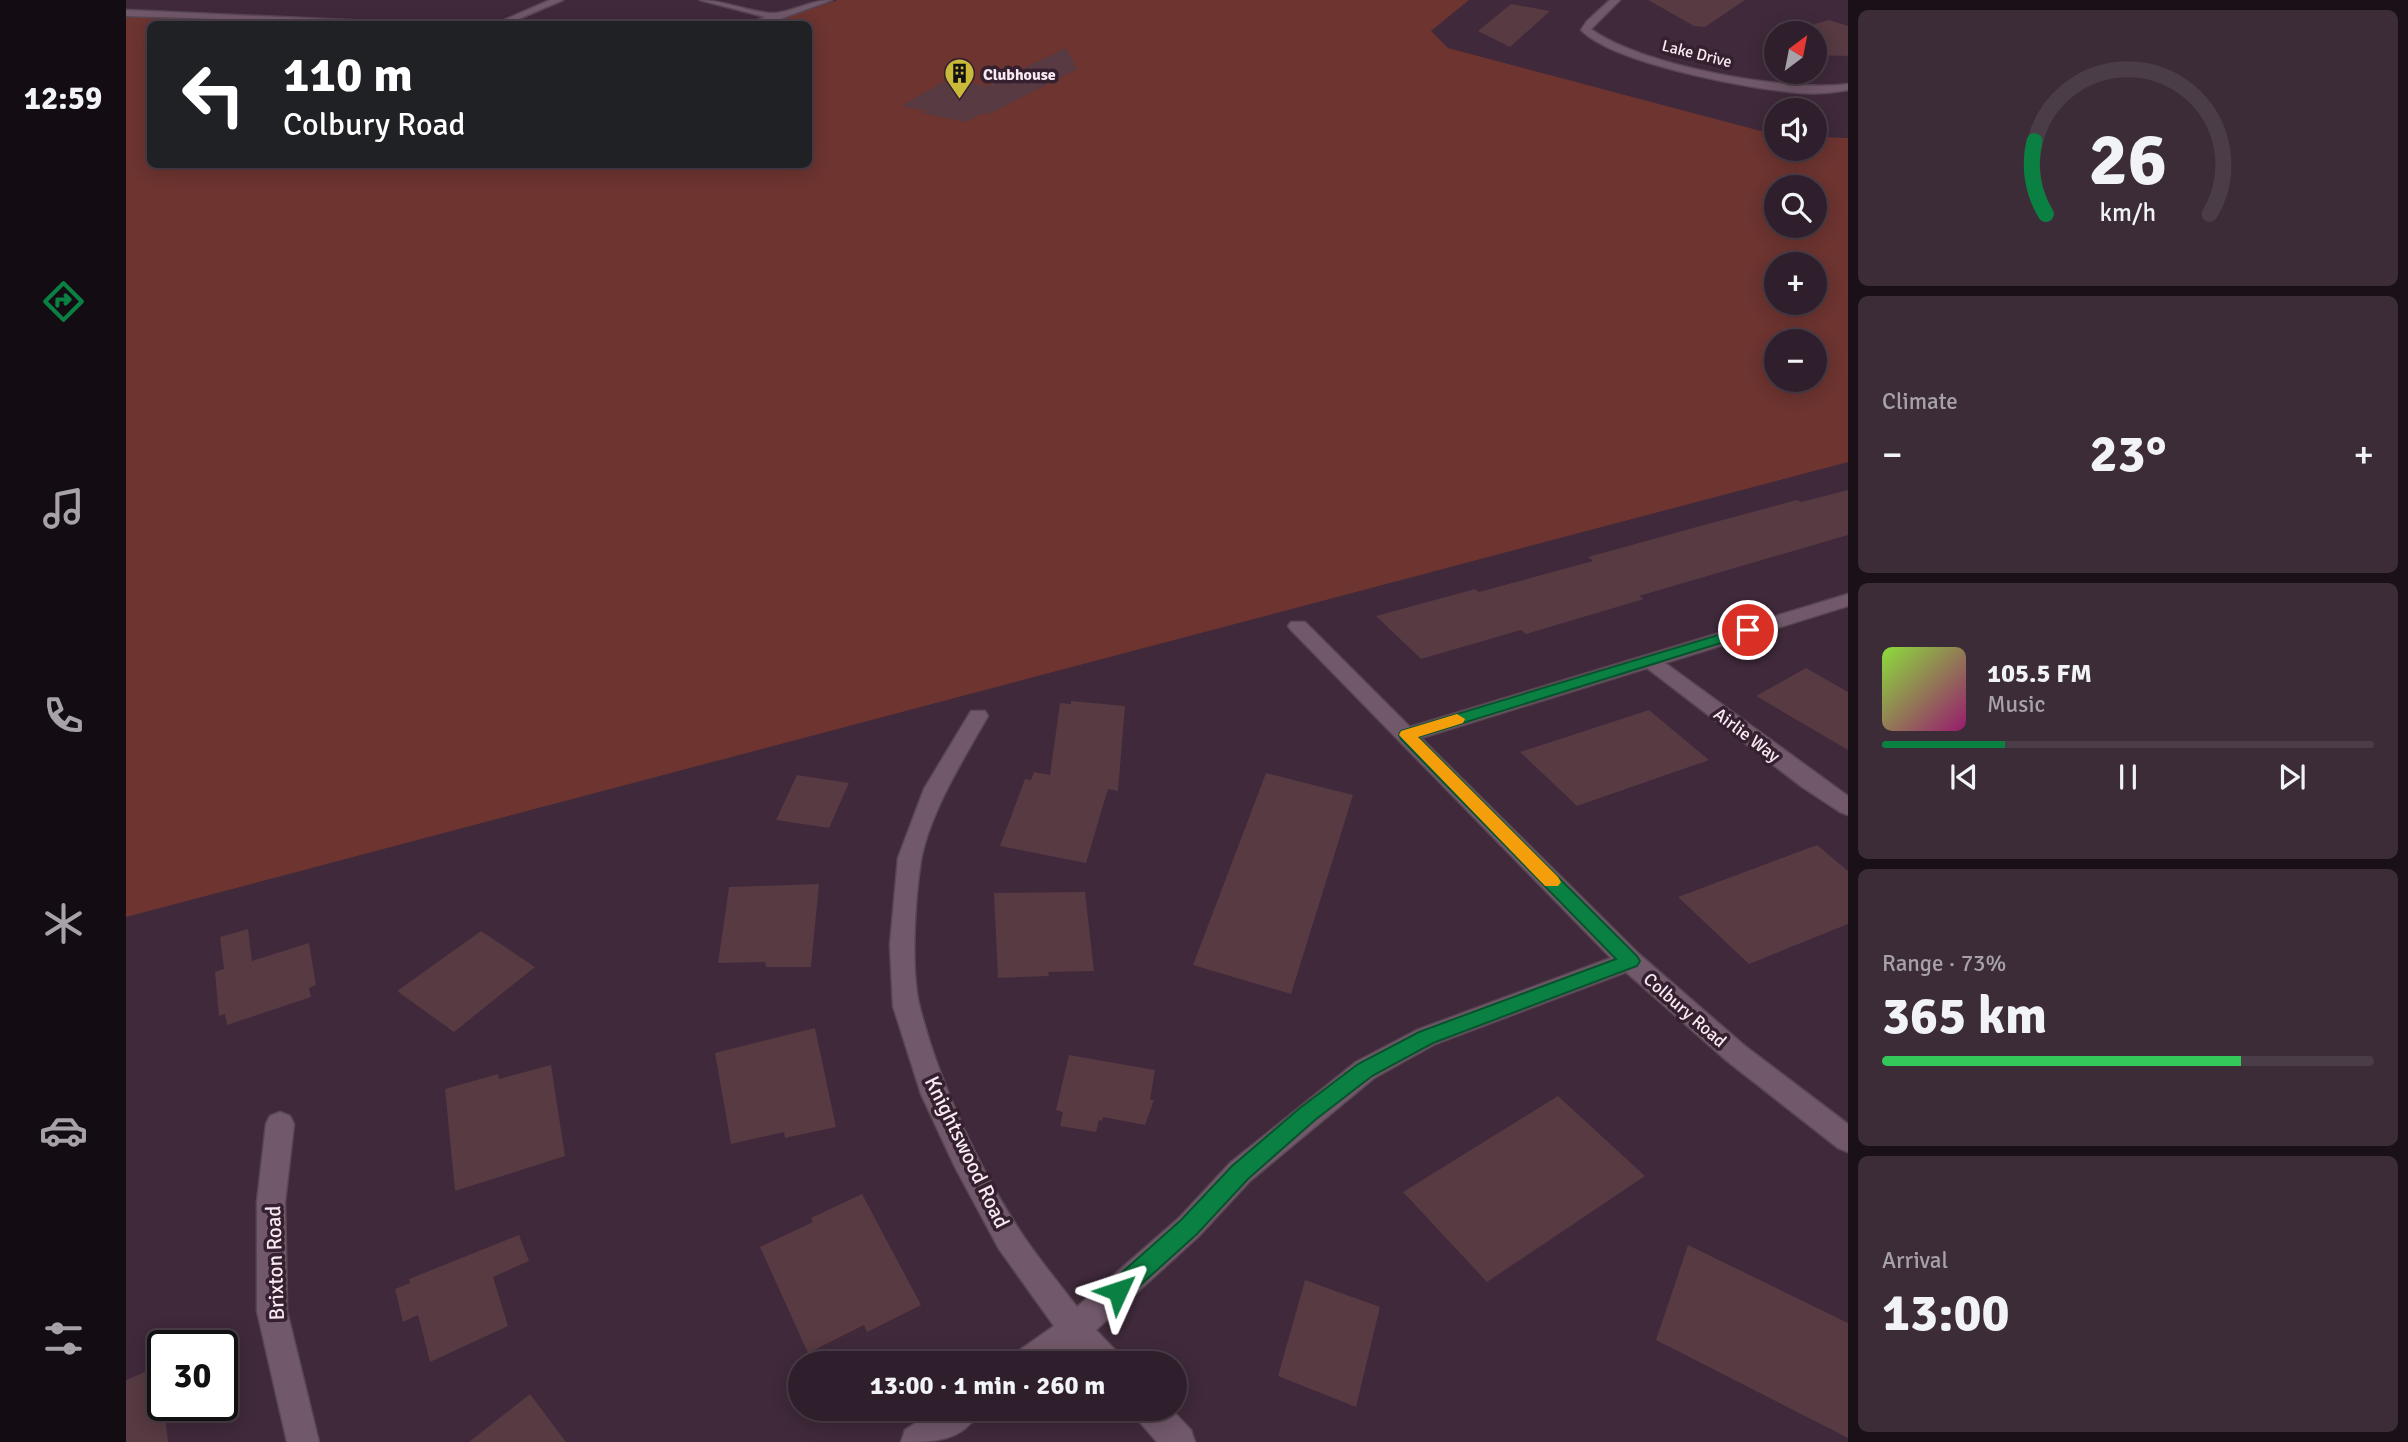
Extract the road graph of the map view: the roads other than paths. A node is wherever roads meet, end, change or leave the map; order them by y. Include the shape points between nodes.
1 (558, 0) edge
2 (705, 0) edge
3 (827, 0) edge
4 (1615, 0) edge
5 (126, 13) edge
6 (777, 17) junction
7 (325, 21) edge
8 (507, 21) edge
9 (763, 21) edge
10 (1848, 87) edge
11 (1848, 600) edge
12 (1298, 626) dead end
13 (1648, 660) junction
14 (978, 716) dead end
15 (1407, 735) junction
16 (1848, 807) edge
17 (1630, 961) junction
18 (280, 1124) dead end
19 (1848, 1140) edge
20 (1075, 1329) junction
21 (1045, 1351) edge
22 (1096, 1351) edge
23 (947, 1421) edge
24 (1160, 1421) edge
25 (303, 1442) edge
26 (917, 1442) edge
27 (1179, 1442) edge

1 - 8 street
2 - 6 street
3 - 6 street
4 - 10 street, Lake Drive via 1587,27 1591,36 1608,46 1773,86
5 - 7 street
6 - 9 street
11 - 13 street
12 - 15 street, Colbury Road
13 - 15 street
13 - 16 street, Airlie Way
14 - 20 street, Knightswood Road via 935,789 911,858 902,945 906,1006 934,1094 965,1158 1009,1240
15 - 17 street, Colbury Road
17 - 19 street, Colbury Road via 1737,1055
17 - 20 street via 1426,1037 1365,1070 1240,1172 1189,1227
18 - 25 street, Brixton Road via 271,1202 272,1311
20 - 21 street
20 - 22 street, Knightswood Road
23 - 26 street
24 - 27 street

